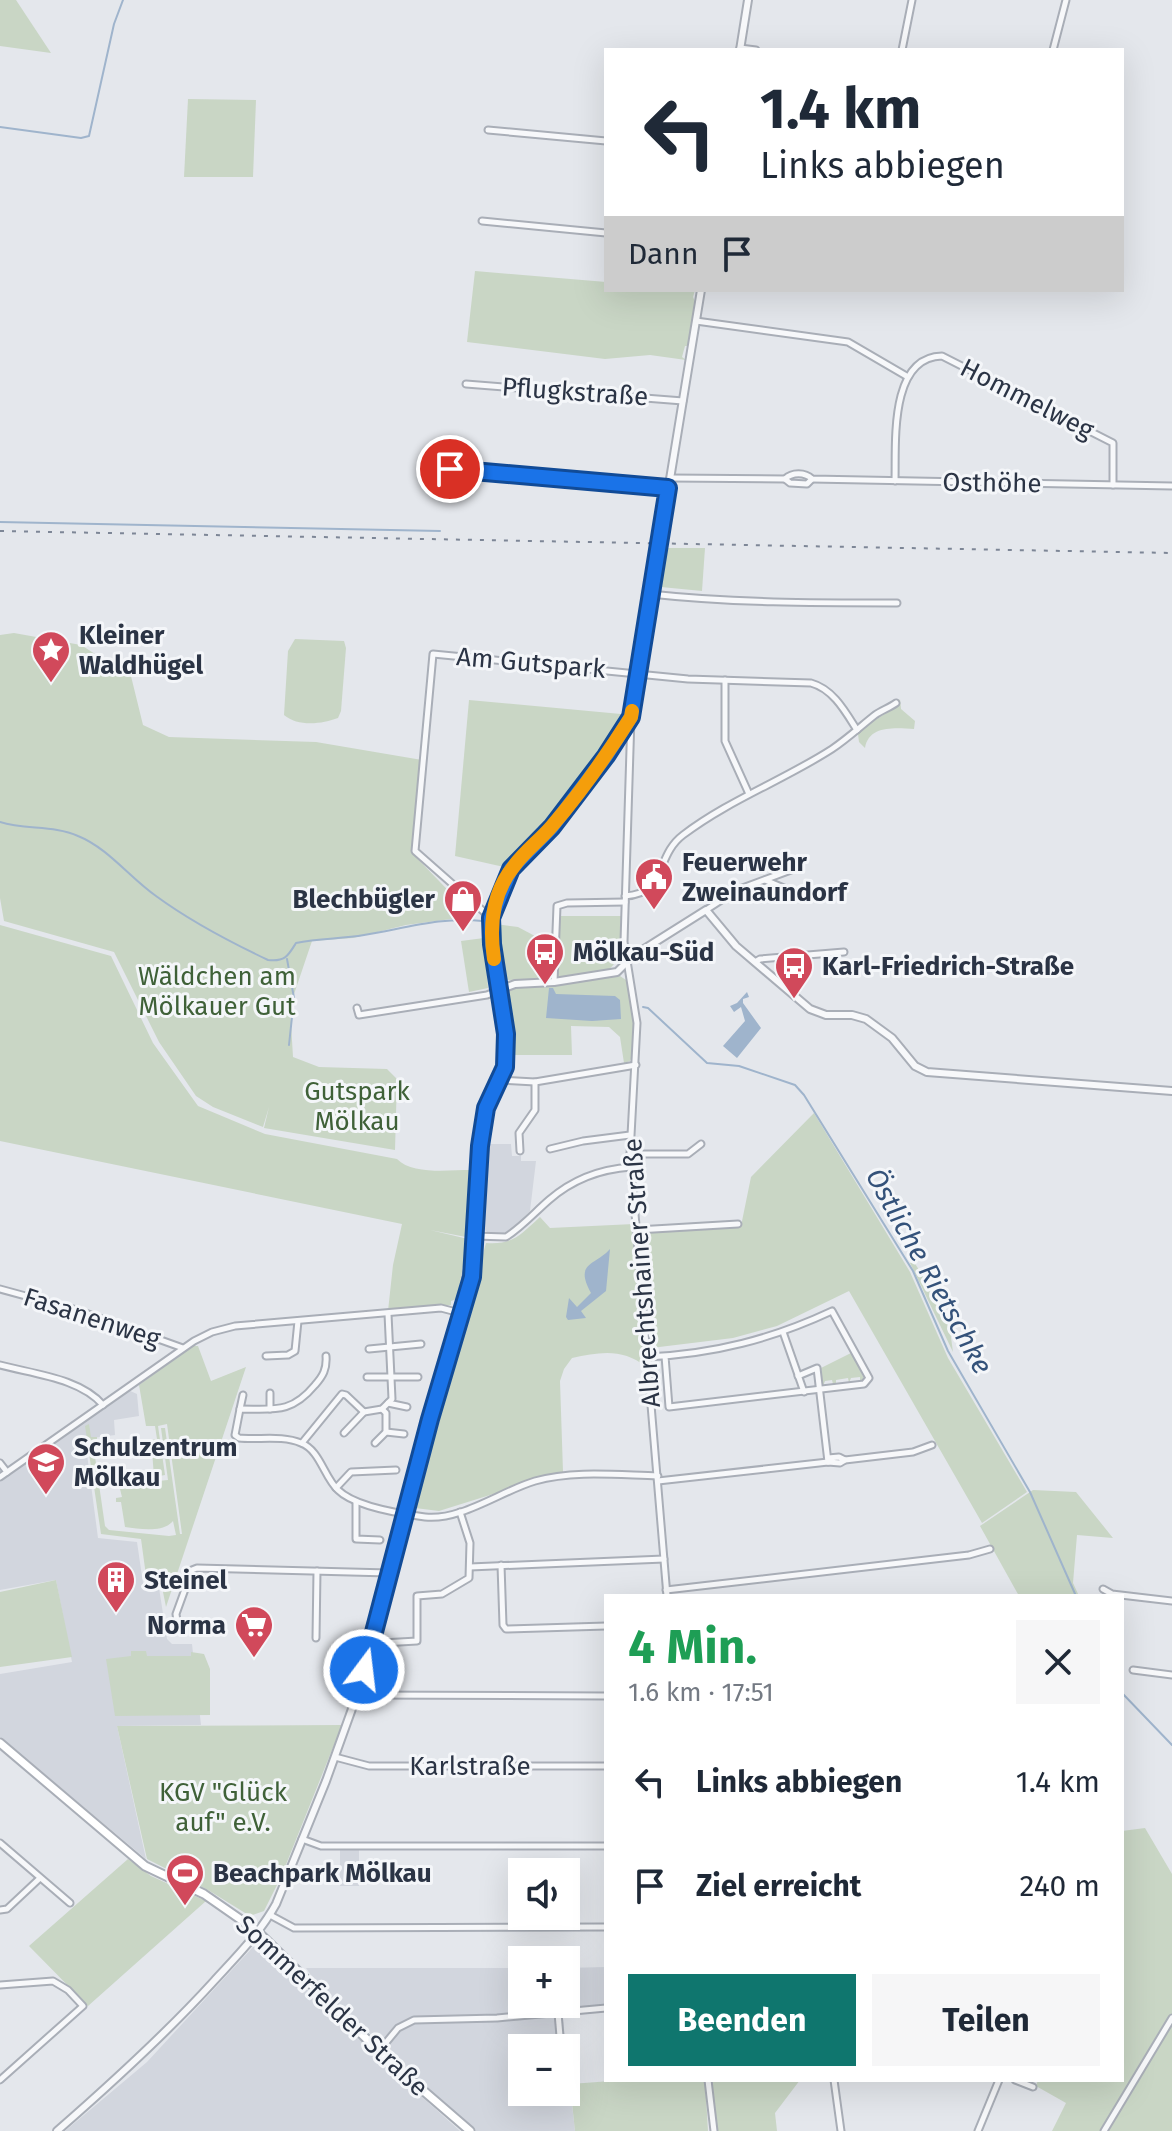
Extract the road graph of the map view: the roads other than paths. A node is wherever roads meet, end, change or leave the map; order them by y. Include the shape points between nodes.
1 (748, 0) edge
2 (912, 0) edge
3 (1066, 0) edge
4 (740, 48) edge
5 (902, 48) edge
6 (1054, 48) edge
7 (488, 130) dead end
8 (604, 141) edge
9 (482, 221) dead end
10 (604, 233) edge
11 (701, 292) edge
12 (696, 321) junction
13 (908, 377) junction
14 (466, 384) dead end
15 (683, 401) junction
16 (450, 469) dead end
17 (670, 478) junction
18 (895, 481) junction
19 (1113, 485) junction
20 (1172, 486) edge
21 (668, 488) junction
22 (650, 594) junction
23 (897, 603) dead end
24 (638, 672) junction
25 (725, 680) junction
26 (896, 703) dead end
27 (631, 717) junction
28 (857, 730) junction
29 (749, 794) junction
30 (791, 870) dead end
31 (764, 880) junction
32 (786, 889) dead end
33 (625, 899) junction
34 (706, 910) junction
35 (491, 918) junction
36 (844, 952) dead end
37 (755, 962) junction
38 (626, 963) junction
39 (554, 982) junction
40 (499, 990) junction
41 (357, 1008) dead end
42 (636, 1065) junction
43 (500, 1080) junction
44 (535, 1082) junction
45 (1172, 1091) edge
46 (630, 1135) junction
47 (701, 1144) dead end
48 (550, 1149) dead end
49 (520, 1151) dead end
50 (630, 1154) junction
51 (631, 1167) junction
52 (738, 1224) dead end
53 (637, 1230) junction
54 (475, 1236) junction
55 (0, 1289) edge
56 (460, 1313) junction
57 (388, 1314) junction
58 (298, 1321) junction
59 (783, 1332) junction
60 (421, 1344) dead end
61 (390, 1345) junction
62 (183, 1348) junction
63 (369, 1349) dead end
64 (266, 1356) dead end
65 (326, 1356) dead end
66 (665, 1356) junction
67 (647, 1357) junction
68 (0, 1365) edge
69 (391, 1376) junction
70 (798, 1376) junction
71 (367, 1377) dead end
72 (418, 1377) dead end
73 (821, 1390) junction
74 (804, 1392) junction
75 (270, 1393) dead end
76 (243, 1395) dead end
77 (388, 1403) junction
78 (103, 1405) junction
79 (407, 1407) dead end
80 (240, 1409) junction
81 (270, 1409) junction
82 (382, 1409) junction
83 (364, 1412) junction
84 (386, 1432) junction
85 (344, 1433) dead end
86 (404, 1434) dead end
87 (302, 1443) junction
88 (375, 1443) dead end
89 (932, 1445) dead end
90 (828, 1460) junction
91 (0, 1463) edge
92 (396, 1470) dead end
93 (7, 1472) junction
94 (0, 1477) edge
95 (658, 1478) junction
96 (336, 1488) junction
97 (356, 1502) junction
98 (460, 1512) junction
99 (405, 1514) junction
100 (380, 1540) dead end
101 (990, 1549) dead end
102 (664, 1559) junction
103 (501, 1565) junction
104 (470, 1567) junction
105 (317, 1571) junction
106 (389, 1573) junction
107 (1103, 1589) dead end
108 (667, 1593) edge
109 (1112, 1594) edge
110 (1124, 1595) edge
111 (1172, 1601) edge
112 (604, 1626) edge
113 (178, 1628) dead end
114 (316, 1638) dead end
115 (382, 1643) dead end
116 (1133, 1670) dead end
117 (1172, 1675) edge
118 (357, 1695) junction
119 (604, 1696) edge
120 (0, 1743) edge
121 (335, 1757) junction
122 (604, 1766) edge
123 (302, 1839) junction
124 (0, 1843) edge
125 (604, 1846) edge
126 (39, 1879) junction
127 (70, 1903) dead end
128 (0, 1910) edge
129 (270, 1915) junction
130 (604, 1927) edge
131 (257, 1931) junction
132 (0, 1985) edge
133 (604, 2008) edge
134 (580, 2011) edge
135 (508, 2017) edge
136 (1172, 2018) edge
137 (379, 2051) junction
138 (0, 2080) edge
139 (708, 2082) edge
140 (834, 2082) edge
141 (998, 2082) edge
142 (1020, 2082) edge
143 (1033, 2087) dead end
144 (57, 2131) edge
145 (470, 2131) edge
146 (714, 2131) edge
147 (841, 2131) edge
148 (978, 2131) edge
149 (1104, 2131) edge

1 - 4 street
2 - 5 street
3 - 6 street
7 - 8 street
9 - 10 street
11 - 12 street
12 - 13 street via 848,342
12 - 15 street
13 - 18 street via 898,406
13 - 19 street, Hommelweg via 922,359 942,356 1113,443
14 - 15 street, Pflugkstraße
15 - 17 street
16 - 21 street
17 - 18 street, Osthöhe via 785,479 807,474 812,479
17 - 21 street
18 - 19 street, Osthöhe
19 - 20 street, Osthöhe
21 - 22 street
22 - 23 street
22 - 24 street
24 - 25 street, Am Gutspark
24 - 27 street
24 - 35 street, Am Gutspark via 433,654 415,851
25 - 28 street, Am Gutspark via 820,686
25 - 29 street via 725,741
26 - 28 street
27 - 33 street, Albrechtshainer Straße
27 - 35 street via 552,827 511,869
28 - 29 street
29 - 33 street via 683,835 670,847 655,884
30 - 31 street
31 - 32 street
31 - 34 street
33 - 38 street, Albrechtshainer Straße
33 - 39 street via 557,906
34 - 37 street
34 - 38 street
35 - 40 street
36 - 37 street
37 - 45 street via 816,1012 872,1023 915,1066 936,1073
38 - 39 street via 610,974
38 - 42 street, Albrechtshainer Straße via 637,1023
39 - 40 street
40 - 41 street via 359,1015
40 - 43 street via 506,1038
42 - 44 street
42 - 46 street, Albrechtshainer Straße
43 - 44 street
43 - 54 street via 486,1108
44 - 49 street via 535,1110 519,1133
46 - 48 street
46 - 50 street, Albrechtshainer Straße
47 - 50 street via 688,1154
50 - 51 street, Albrechtshainer Straße
51 - 53 street, Albrechtshainer Straße
51 - 54 street via 576,1181 506,1237
52 - 53 street
53 - 67 street, Albrechtshainer Straße
54 - 56 street
55 - 62 street, Fasanenweg
56 - 57 street via 441,1308
56 - 99 street
57 - 58 street
57 - 61 street
58 - 62 street via 224,1327
58 - 64 street via 295,1351
59 - 66 street via 730,1348
59 - 70 street
59 - 73 street via 832,1311 869,1378 864,1384
60 - 61 street
61 - 63 street
61 - 69 street
62 - 78 street
65 - 81 street via 326,1369 306,1395 292,1407
66 - 67 street
66 - 74 street via 669,1407
67 - 95 street, Albrechtshainer Straße
68 - 78 street via 71,1385 93,1394
69 - 71 street
69 - 72 street
69 - 77 street
70 - 73 street via 817,1368
70 - 74 street
73 - 74 street
73 - 90 street
75 - 81 street
76 - 80 street
77 - 79 street
77 - 82 street
78 - 93 street
80 - 81 street
80 - 87 street via 235,1435 239,1438
82 - 83 street
82 - 84 street
83 - 85 street
83 - 87 street via 342,1394
84 - 86 street
84 - 88 street
87 - 96 street
89 - 90 street via 840,1463
90 - 95 street
91 - 93 street
92 - 96 street via 351,1472
93 - 94 street
95 - 98 street via 548,1478
95 - 102 street, Albrechtshainer Straße
96 - 97 street
97 - 99 street
97 - 100 street via 356,1539
98 - 99 street via 431,1518
98 - 104 street via 469,1539
99 - 106 street
101 - 108 street
102 - 103 street
102 - 108 street, Albrechtshainer Straße
103 - 104 street
103 - 112 street via 506,1629
104 - 115 street via 469,1578 457,1586 417,1596 417,1641
105 - 106 street
105 - 113 street via 192,1570 176,1614
105 - 114 street
106 - 118 street
107 - 109 street
110 - 111 street
116 - 117 street
118 - 119 street
118 - 121 street
120 - 131 main road, Sommerfelder Straße via 145,1866 204,1894
121 - 122 street, Karlstraße via 369,1766
121 - 123 street
123 - 125 street via 321,1846
123 - 129 street
124 - 126 street
126 - 127 street
126 - 128 street
129 - 130 street via 294,1928
129 - 131 street
131 - 137 main road, Sommerfelder Straße
131 - 144 street via 156,2043
132 - 138 street via 53,1981 83,2006
133 - 134 street
135 - 137 street via 414,2020 398,2028
136 - 149 street
137 - 145 main road, Sommerfelder Straße
139 - 146 street
140 - 147 street
141 - 148 street
142 - 143 street

